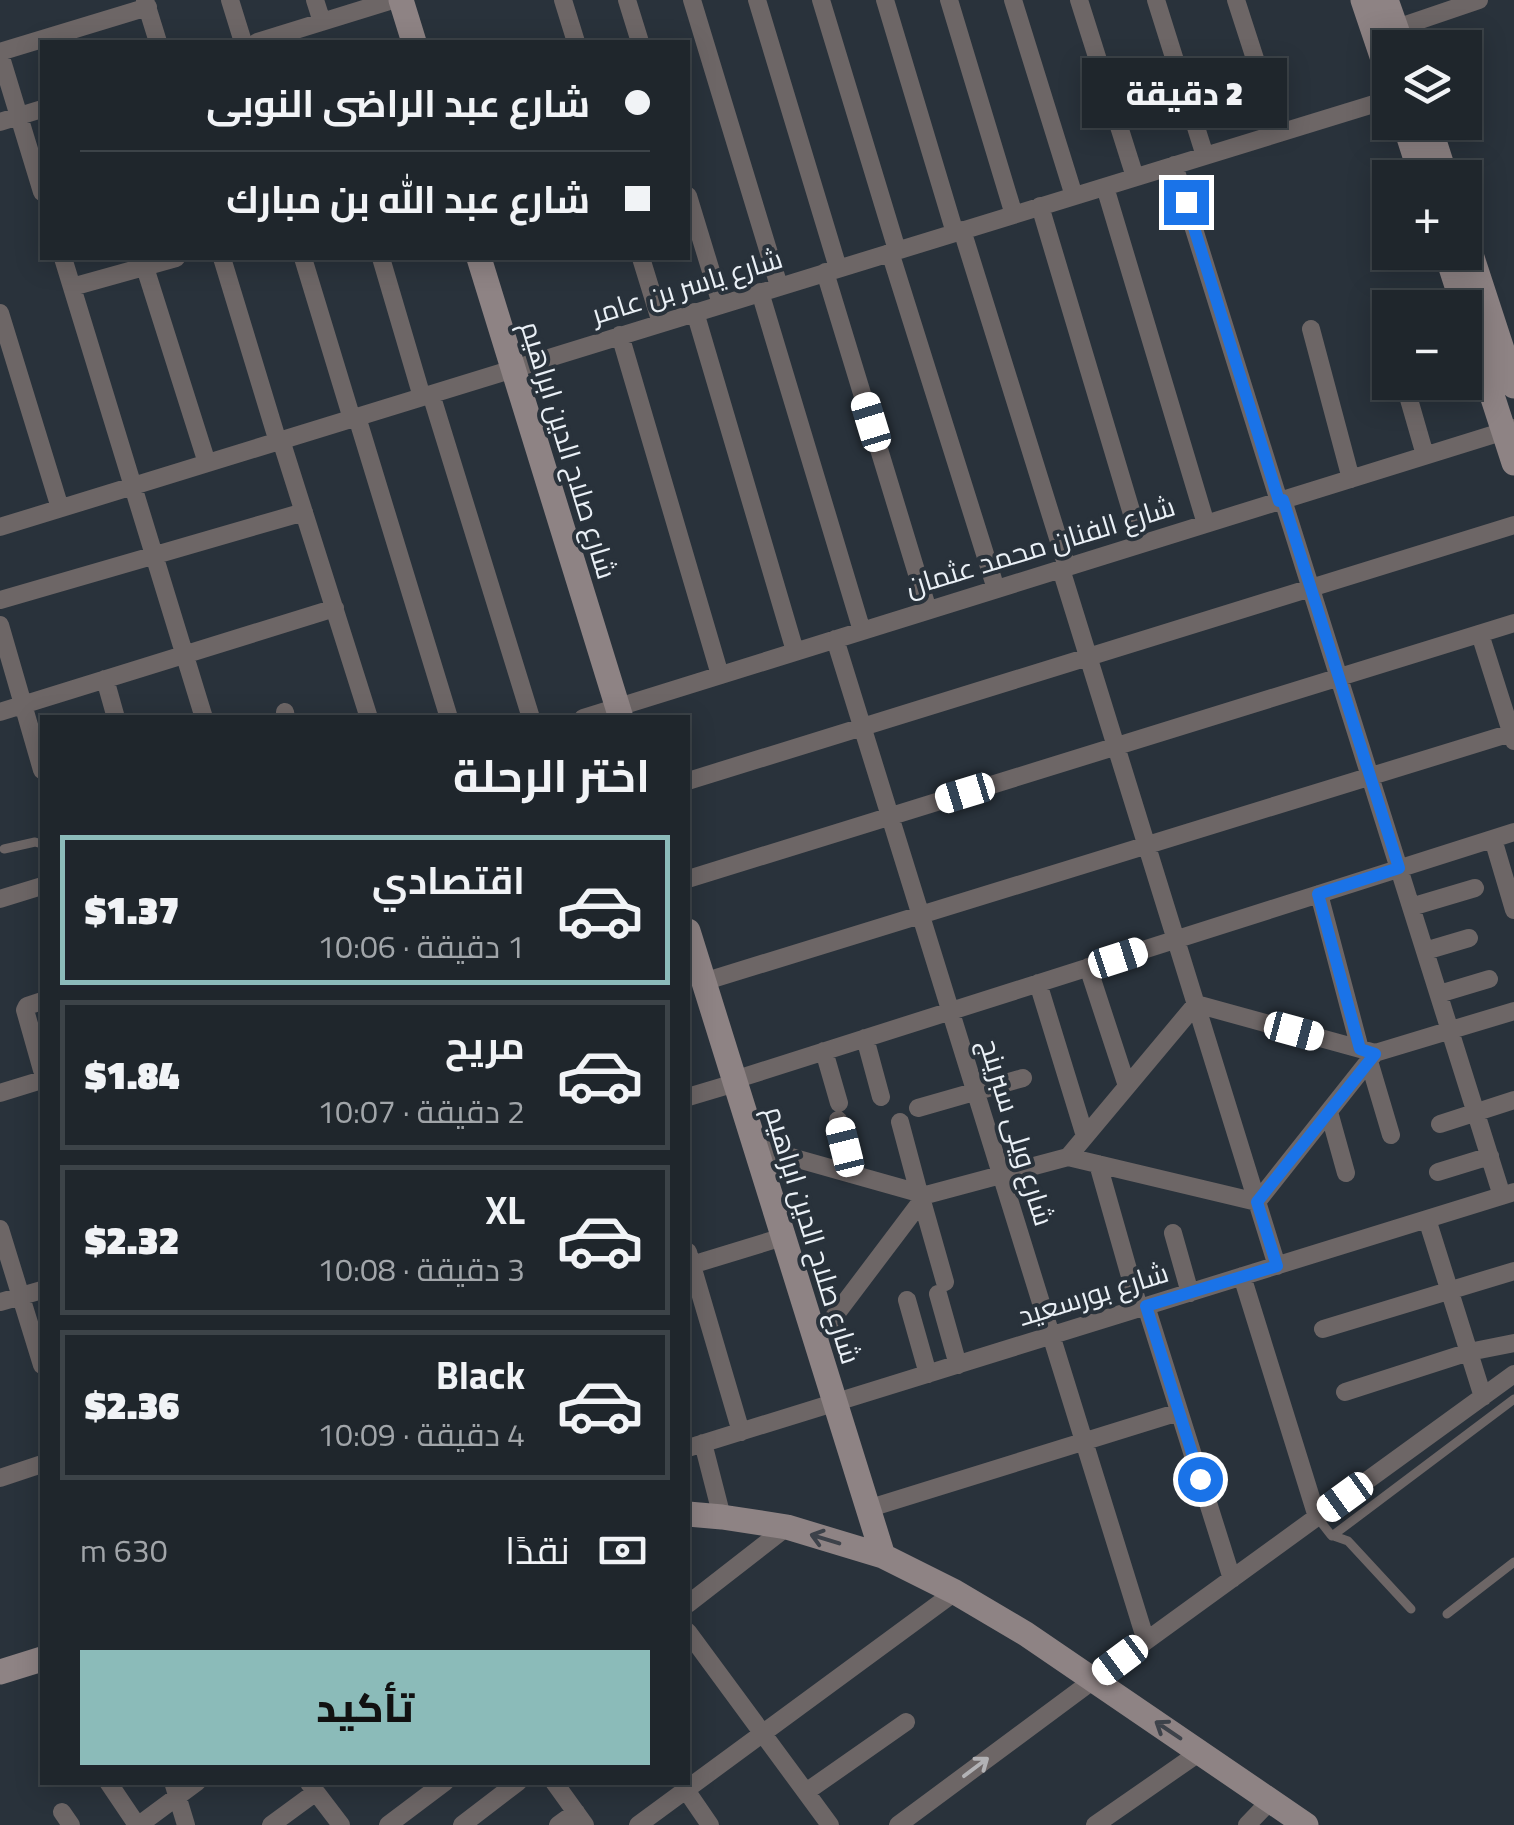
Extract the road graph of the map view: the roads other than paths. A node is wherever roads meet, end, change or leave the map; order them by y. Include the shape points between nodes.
1 (230, 0) edge
2 (315, 0) edge
3 (397, 0) edge
4 (563, 0) edge
5 (626, 0) edge
6 (692, 0) edge
7 (757, 0) edge
8 (821, 0) edge
9 (886, 0) edge
10 (948, 0) edge
11 (1014, 0) edge
12 (1079, 0) edge
13 (1156, 0) edge
14 (1236, 0) edge
15 (1363, 0) edge
16 (1386, 0) edge
17 (1479, 0) edge
18 (146, 4) edge
19 (316, 30) edge
20 (1387, 30) edge
21 (1391, 30) edge
22 (1408, 30) edge
23 (157, 40) edge
24 (241, 40) edge
25 (266, 40) edge
26 (413, 40) edge
27 (575, 40) edge
28 (639, 40) edge
29 (0, 53) edge
30 (1372, 105) edge
31 (40, 110) edge
32 (19, 116) junction
33 (0, 122) edge
34 (1280, 133) junction
35 (1205, 156) junction
36 (1174, 165) junction
37 (1135, 177) junction
38 (40, 185) edge
39 (1104, 186) junction
40 (1074, 196) junction
41 (690, 203) edge
42 (1040, 206) junction
43 (1014, 214) junction
44 (958, 231) junction
45 (893, 251) junction
46 (63, 260) edge
47 (223, 260) edge
48 (304, 260) edge
49 (381, 260) edge
50 (480, 260) edge
51 (642, 260) edge
52 (144, 262) edge
53 (832, 270) junction
54 (1476, 270) edge
55 (779, 286) junction
56 (72, 287) junction
57 (760, 292) junction
58 (721, 304) junction
59 (0, 312) edge
60 (696, 312) junction
61 (661, 323) junction
62 (1312, 329) dead end
63 (620, 335) junction
64 (1482, 358) edge
65 (512, 369) junction
66 (1514, 383) edge
67 (426, 396) junction
68 (1409, 400) edge
69 (354, 418) junction
70 (1509, 429) edge
71 (280, 441) junction
72 (1425, 455) junction
73 (207, 463) junction
74 (1514, 463) edge
75 (1351, 479) junction
76 (133, 486) junction
77 (1281, 500) junction
78 (60, 508) junction
79 (304, 512) junction
80 (1206, 524) junction
81 (1514, 525) edge
82 (0, 527) edge
83 (1141, 544) junction
84 (154, 555) junction
85 (1064, 568) junction
86 (1310, 588) junction
87 (996, 589) junction
88 (0, 600) edge
89 (334, 608) junction
90 (928, 610) junction
91 (1514, 623) edge
92 (0, 625) edge
93 (862, 630) junction
94 (1480, 634) junction
95 (835, 639) junction
96 (795, 652) junction
97 (185, 655) junction
98 (1088, 656) junction
99 (720, 675) junction
100 (1339, 677) junction
101 (105, 680) junction
102 (24, 705) junction
103 (0, 712) edge
104 (619, 712) edge
105 (115, 715) edge
106 (203, 715) edge
107 (368, 715) edge
108 (449, 715) edge
109 (530, 715) edge
110 (862, 726) junction
111 (1513, 737) edge
112 (1116, 746) junction
113 (40, 763) edge
114 (1370, 776) junction
115 (690, 780) edge
116 (890, 816) junction
117 (1514, 832) edge
118 (1492, 839) junction
119 (40, 843) edge
120 (1146, 845) junction
121 (4, 849) dead end
122 (1399, 868) junction
123 (690, 878) edge
124 (40, 887) edge
125 (1476, 888) dead end
126 (1318, 894) junction
127 (0, 899) edge
128 (1411, 907) junction
129 (1514, 910) edge
130 (921, 915) junction
131 (690, 938) edge
132 (1469, 938) dead end
133 (1176, 940) junction
134 (1425, 951) junction
135 (1088, 967) junction
136 (1489, 979) dead end
137 (703, 982) junction
138 (1038, 983) junction
139 (1439, 994) junction
140 (40, 1003) edge
141 (1196, 1004) junction
142 (951, 1010) junction
143 (1514, 1011) edge
144 (1450, 1031) junction
145 (865, 1038) junction
146 (824, 1051) junction
147 (1368, 1054) junction
148 (40, 1063) edge
149 (1023, 1078) dead end
150 (40, 1081) edge
151 (734, 1081) junction
152 (1127, 1086) junction
153 (976, 1092) junction
154 (0, 1093) edge
155 (690, 1096) edge
156 (881, 1097) dead end
157 (1514, 1100) edge
158 (918, 1108) dead end
159 (1329, 1112) junction
160 (1476, 1112) junction
161 (900, 1122) dead end
162 (1440, 1124) dead end
163 (1391, 1135) dead end
164 (1086, 1136) junction
165 (754, 1146) junction
166 (1490, 1156) junction
167 (1068, 1157) junction
168 (1098, 1164) junction
169 (1438, 1172) dead end
170 (851, 1174) junction
171 (1346, 1174) dead end
172 (1002, 1175) junction
173 (1508, 1194) edge
174 (922, 1196) junction
175 (1257, 1202) junction
176 (1427, 1219) junction
177 (0, 1229) edge
178 (1174, 1233) dead end
179 (783, 1237) junction
180 (690, 1261) edge
181 (690, 1264) edge
182 (1277, 1266) junction
183 (1514, 1271) edge
184 (1242, 1276) junction
185 (1449, 1290) junction
186 (40, 1291) edge
187 (1190, 1293) junction
188 (21, 1296) junction
189 (907, 1300) dead end
190 (0, 1302) edge
191 (1142, 1307) junction
192 (1323, 1329) dead end
193 (1052, 1335) junction
194 (815, 1342) junction
195 (1514, 1343) edge
196 (1469, 1352) junction
197 (40, 1358) edge
198 (958, 1364) junction
199 (928, 1374) junction
200 (1514, 1374) edge
201 (1345, 1392) dead end
202 (1483, 1397) junction
203 (1514, 1398) edge
204 (834, 1403) junction
205 (1179, 1412) junction
206 (741, 1432) junction
207 (1085, 1441) junction
208 (695, 1446) edge
209 (40, 1465) edge
210 (0, 1478) edge
211 (867, 1508) junction
212 (690, 1514) edge
213 (722, 1517) junction
214 (1317, 1518) junction
215 (787, 1527) junction
216 (1332, 1536) junction
217 (882, 1556) junction
218 (1514, 1562) edge
219 (1232, 1579) junction
220 (955, 1592) junction
221 (690, 1602) edge
222 (1411, 1609) dead end
223 (1447, 1614) dead end
224 (690, 1635) edge
225 (1146, 1641) junction
226 (40, 1660) edge
227 (0, 1672) edge
228 (1094, 1680) junction
229 (906, 1722) dead end
230 (763, 1734) junction
231 (1200, 1752) junction
232 (110, 1785) edge
233 (442, 1785) edge
234 (514, 1785) edge
235 (556, 1785) edge
236 (312, 1787) edge
237 (175, 1790) edge
238 (686, 1790) junction
239 (806, 1792) junction
240 (1270, 1801) junction
241 (580, 1818) edge
242 (138, 1825) edge
243 (186, 1825) edge
244 (271, 1825) edge
245 (341, 1825) edge
246 (388, 1825) edge
247 (462, 1825) edge
248 (558, 1825) edge
249 (638, 1825) edge
250 (710, 1825) edge
251 (830, 1825) edge
252 (898, 1825) edge
253 (1095, 1825) edge
254 (1247, 1825) edge
255 (1306, 1825) edge

1 - 24 street
2 - 19 street
3 - 19 street
3 - 26 main road
4 - 27 street
5 - 28 street
6 - 55 street
7 - 53 street
8 - 45 street
9 - 44 street
10 - 43 street
11 - 40 street
12 - 37 street
13 - 35 street
14 - 34 street
15 - 20 main road
16 - 21 main road
17 - 22 street
18 - 23 street
18 - 29 street
19 - 25 street
29 - 32 street
30 - 34 street, شارع ياسر بن عامر
31 - 32 street
32 - 33 street
32 - 38 street
34 - 35 street, شارع ياسر بن عامر
35 - 36 street, شارع ياسر بن عامر
36 - 37 street, شارع ياسر بن عامر
36 - 77 street
37 - 39 street, شارع ياسر بن عامر
39 - 40 street, شارع ياسر بن عامر
39 - 80 street
40 - 42 street, شارع ياسر بن عامر
41 - 58 street
42 - 43 street, شارع ياسر بن عامر
42 - 83 street
43 - 44 street, شارع ياسر بن عامر
44 - 45 street, شارع ياسر بن عامر
44 - 85 street
45 - 53 street, شارع ياسر بن عامر
45 - 87 street
46 - 56 street
47 - 71 street
48 - 69 street
49 - 67 street
50 - 65 main road, شارع صلاح الدين ابراهيم
51 - 61 street
52 - 56 street
52 - 73 street
53 - 55 street, شارع ياسر بن عامر
53 - 90 street
54 - 66 main road
55 - 57 street, شارع ياسر بن عامر
56 - 76 street
57 - 58 street, شارع ياسر بن عامر
57 - 93 street
58 - 60 street, شارع ياسر بن عامر
59 - 78 street
60 - 61 street, شارع ياسر بن عامر
60 - 96 street
61 - 63 street, شارع ياسر بن عامر
62 - 75 street
63 - 65 street, شارع ياسر بن عامر
63 - 99 street
64 - 70 main road
65 - 67 street, شارع ياسر بن عامر
65 - 104 main road, شارع صلاح الدين ابراهيم
67 - 69 street, شارع ياسر بن عامر
67 - 109 street
68 - 72 street
69 - 71 street, شارع ياسر بن عامر
69 - 108 street
70 - 72 street, شارع الفنان محمد عثمان
70 - 74 main road
71 - 73 street, شارع ياسر بن عامر
71 - 79 street
72 - 75 street, شارع الفنان محمد عثمان
73 - 76 street, شارع ياسر بن عامر
75 - 77 street, شارع الفنان محمد عثمان
76 - 78 street, شارع ياسر بن عامر
76 - 84 street
77 - 80 street, شارع الفنان محمد عثمان
77 - 86 street
78 - 82 street, شارع ياسر بن عامر
79 - 84 street
79 - 89 street
80 - 83 street, شارع الفنان محمد عثمان
81 - 86 street
83 - 85 street, شارع الفنان محمد عثمان
84 - 88 street
84 - 97 street
85 - 87 street, شارع الفنان محمد عثمان
85 - 98 street
86 - 98 street
86 - 100 street
87 - 90 street, شارع الفنان محمد عثمان
89 - 97 street
89 - 107 street
90 - 93 street, شارع الفنان محمد عثمان
91 - 94 street
92 - 102 street
93 - 95 street, شارع الفنان محمد عثمان
94 - 100 street
94 - 111 street
95 - 96 street, شارع الفنان محمد عثمان
95 - 110 street, شارع ويلى سبرينج
96 - 99 street, شارع الفنان محمد عثمان
97 - 101 street
97 - 106 street
98 - 110 street
98 - 112 street
99 - 104 street, شارع الفنان محمد عثمان
100 - 112 street
100 - 114 street
101 - 102 street
101 - 105 street
102 - 103 street
102 - 113 street
110 - 115 street
110 - 116 street, شارع ويلى سبرينج
111 - 114 street
112 - 116 street
112 - 120 street
114 - 120 street
114 - 122 street
116 - 123 street
116 - 130 street, شارع ويلى سبرينج
117 - 118 street
118 - 122 street
118 - 129 street
119 - 121 lane
120 - 130 street
120 - 133 street
122 - 126 street
122 - 128 street
124 - 127 street
125 - 128 street
126 - 133 street
126 - 147 street
128 - 134 street
130 - 137 street
130 - 142 street, شارع ويلى سبرينج
131 - 137 main road, شارع صلاح الدين ابراهيم
132 - 134 street
133 - 135 street
133 - 141 street
134 - 139 street
135 - 138 street
135 - 152 street
136 - 139 street
137 - 151 main road, شارع صلاح الدين ابراهيم
138 - 142 street
138 - 164 street
139 - 144 street
140 - 148 street via 25,1010
141 - 147 street
141 - 152 street
141 - 175 street
142 - 145 street
142 - 153 street, شارع ويلى سبرينج
143 - 144 street
144 - 147 street
144 - 160 street
145 - 146 street
145 - 156 street
146 - 151 street
146 - 170 street
147 - 159 street
147 - 163 street
149 - 153 street
150 - 154 street
151 - 155 street
151 - 165 main road, شارع صلاح الدين ابراهيم
152 - 164 street
153 - 158 street
153 - 172 street, شارع ويلى سبرينج
157 - 160 street
159 - 171 street
159 - 175 street
160 - 162 street
160 - 166 street
161 - 174 street
164 - 167 street
165 - 170 street
165 - 179 main road, شارع صلاح الدين ابراهيم
166 - 169 street
166 - 173 street
167 - 168 street
167 - 172 street
168 - 175 street
168 - 191 street
170 - 174 street
172 - 174 street
172 - 193 street, شارع ويلى سبرينج
173 - 176 street, شارع بورسعيد
174 - 194 street
174 - 198 street
175 - 182 street
176 - 182 street, شارع بورسعيد
176 - 185 street
177 - 188 street
178 - 187 street
179 - 180 street
179 - 194 main road, شارع صلاح الدين ابراهيم
181 - 206 street
182 - 184 street, شارع بورسعيد
183 - 185 street
184 - 187 street, شارع بورسعيد
184 - 214 street
185 - 192 street
185 - 196 street
186 - 188 street
187 - 191 street, شارع بورسعيد
188 - 190 street
188 - 197 street
189 - 199 street
191 - 193 street, شارع بورسعيد
191 - 205 street
193 - 198 street, شارع بورسعيد
193 - 207 street, شارع ويلى سبرينج
194 - 204 main road, شارع صلاح الدين ابراهيم
195 - 196 street
196 - 201 street
196 - 202 street
198 - 199 street, شارع بورسعيد
199 - 204 street, شارع بورسعيد
200 - 202 street
202 - 214 street
203 - 216 lane
204 - 206 street, شارع بورسعيد
204 - 211 main road, شارع صلاح الدين ابراهيم
205 - 207 street
205 - 219 street
206 - 208 street, شارع بورسعيد
207 - 211 street
207 - 225 street, شارع ويلى سبرينج
208 - 213 street
209 - 210 street
211 - 217 main road, شارع صلاح الدين ابراهيم
212 - 213 main road
213 - 215 main road
214 - 216 lane
214 - 219 street
217 -> 215 main road
215 - 221 street
216 - 222 lane via 1347,1540
217 - 220 main road
218 - 223 lane
219 - 225 street
220 - 228 main road
220 - 230 street
224 - 230 street
225 - 228 street
226 - 227 main road
231 -> 228 main road
252 -> 228 street
229 - 239 street
230 - 238 street
230 - 239 street
231 - 240 main road
231 - 253 street
232 - 242 street
233 - 246 street
234 - 247 street
235 - 241 street
236 - 244 street
236 - 245 street
237 - 242 street
237 - 243 street
238 - 249 street
238 - 250 street
239 - 251 street
240 - 254 street
240 - 255 main road
241 - 248 street

